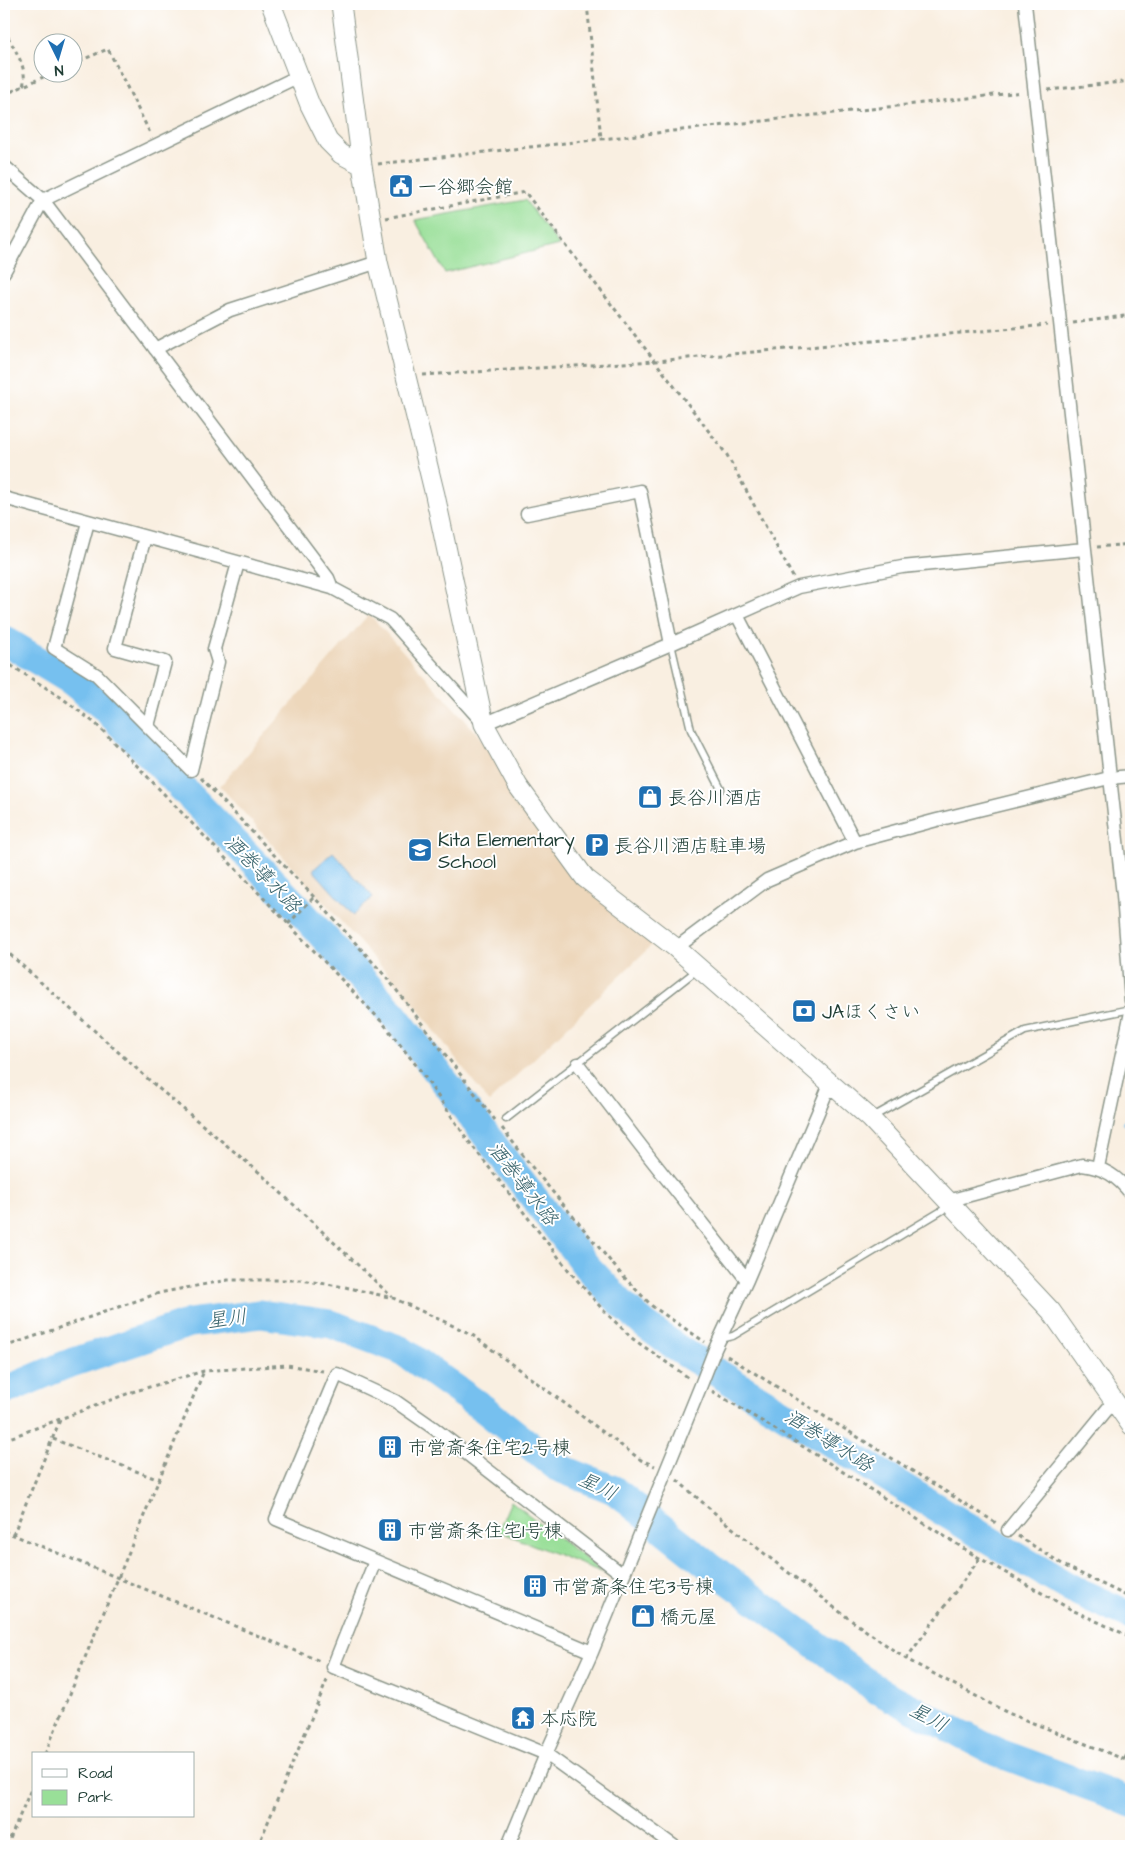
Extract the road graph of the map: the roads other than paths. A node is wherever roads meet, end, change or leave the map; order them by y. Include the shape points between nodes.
1 (271, 4) edge
2 (341, 4) edge
3 (1025, 4) edge
4 (299, 76) junction
5 (362, 165) junction
6 (4, 166) edge
7 (42, 200) junction
8 (378, 262) junction
9 (4, 272) edge
10 (155, 349) junction
11 (4, 498) edge
12 (527, 514) dead end
13 (88, 522) junction
14 (145, 537) junction
15 (1084, 549) junction
16 (238, 563) junction
17 (332, 588) junction
18 (737, 615) junction
19 (671, 644) junction
20 (484, 724) junction
21 (148, 726) junction
22 (1131, 776) edge
23 (1109, 778) junction
24 (720, 789) dead end
25 (855, 842) junction
26 (676, 948) junction
27 (698, 969) junction
28 (1131, 1001) edge
29 (1131, 1010) edge
30 (578, 1064) junction
31 (830, 1084) junction
32 (870, 1118) junction
33 (506, 1119) dead end
34 (1098, 1167) junction
35 (1131, 1194) edge
36 (948, 1200) junction
37 (747, 1280) junction
38 (716, 1346) junction
39 (1114, 1401) junction
40 (1131, 1424) edge
41 (1008, 1530) road end
42 (375, 1561) junction
43 (624, 1572) junction
44 (592, 1652) junction
45 (546, 1754) junction
46 (508, 1846) edge
47 (674, 1846) edge

1 - 4 street
2 - 5 street
3 - 15 street
4 - 5 street via 328,141 341,154
4 - 7 street
5 - 8 street
6 - 7 street
7 - 9 street
7 - 10 street
8 - 10 street via 230,310
8 - 20 street via 435,495
10 - 17 street via 322,570
11 - 13 street
12 - 19 street via 640,491
13 - 14 street
13 - 21 street via 54,648 97,675
14 - 16 street
14 - 21 street via 115,648 164,662
15 - 18 street via 902,567 799,588
15 - 23 street
16 - 17 street
16 - 21 street via 214,649 218,662 191,770
17 - 20 street via 390,619
18 - 19 street
18 - 25 street
19 - 20 street
19 - 24 lane via 691,730
20 - 26 street via 518,786 585,878
22 - 23 street
23 - 25 street
23 - 28 street
25 - 26 street via 767,880
26 - 27 street
27 - 30 lane
27 - 31 street
29 - 32 lane via 1025,1031
29 - 34 street
30 - 33 lane
30 - 37 street
31 - 32 street
31 - 37 street
32 - 36 street
34 - 35 street via 1120,1180
34 - 36 street via 1082,1165
36 - 38 lane via 943,1210
36 - 39 street via 1051,1311
37 - 38 street
38 - 43 street
39 - 40 street
39 - 41 street
42 - 43 street via 276,1519 336,1374 395,1401
42 - 44 street
42 - 45 street via 333,1667
43 - 44 street
44 - 45 street
45 - 46 street
45 - 47 street

